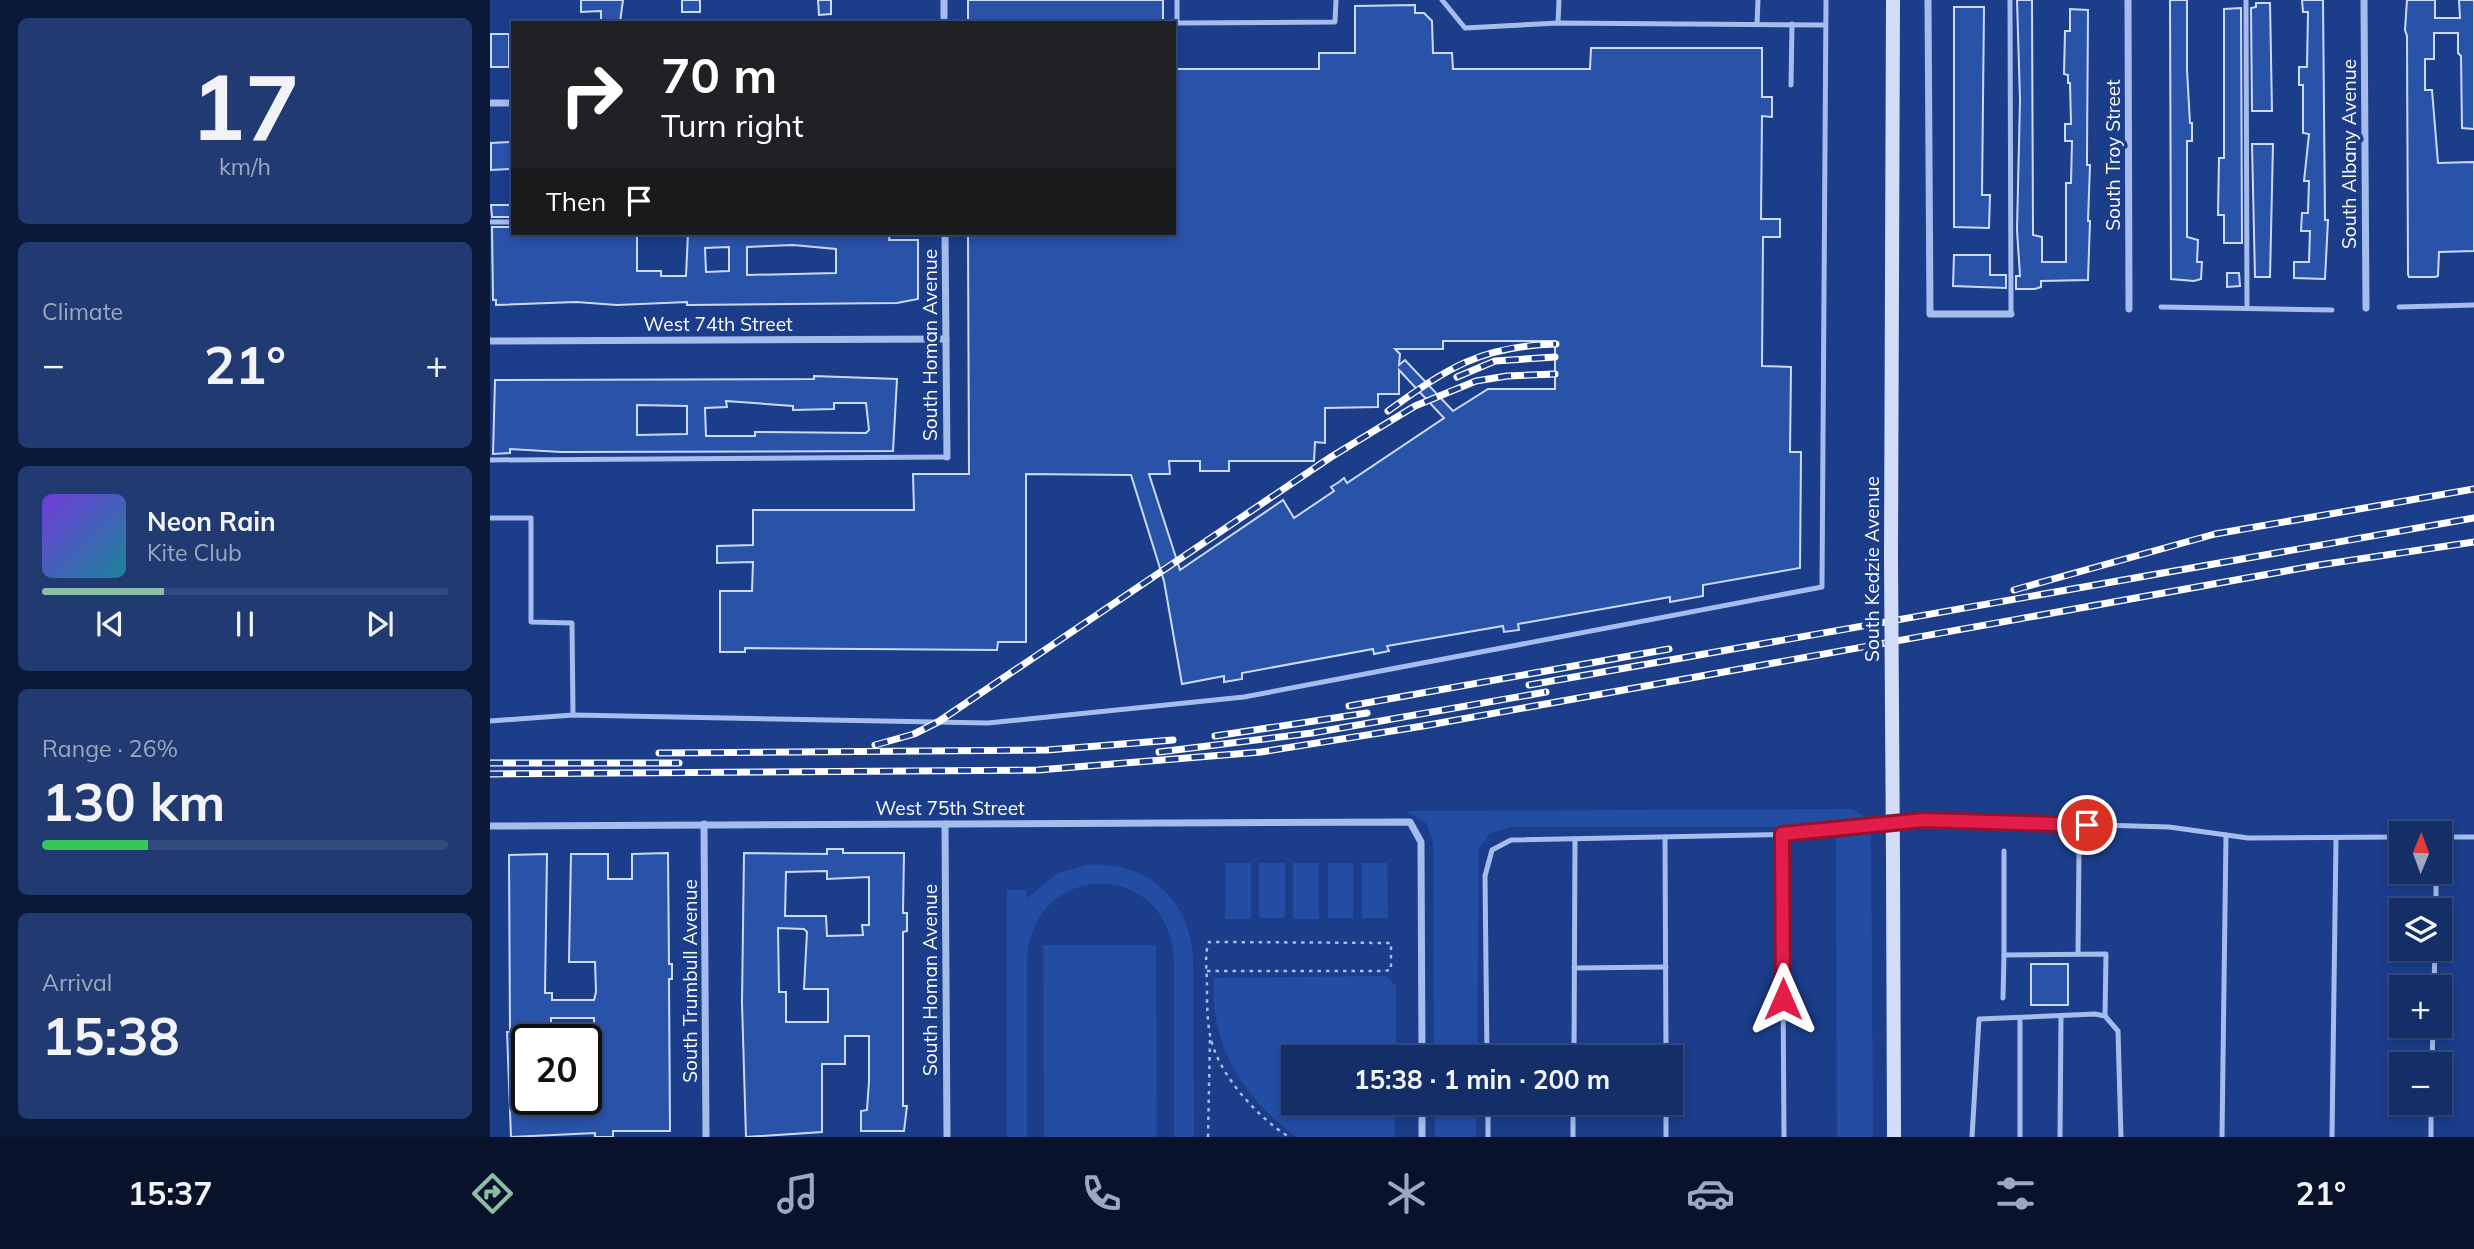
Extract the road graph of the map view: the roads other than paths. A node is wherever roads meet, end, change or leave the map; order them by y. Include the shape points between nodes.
1 (944, 0) edge
2 (1177, 0) edge
3 (1336, 0) edge
4 (1442, 0) edge
5 (1559, 0) edge
6 (1758, 0) edge
7 (1826, 0) edge
8 (1893, 0) edge
9 (1928, 0) edge
10 (2010, 0) edge
11 (2128, 0) edge
12 (2246, 0) edge
13 (2364, 0) edge
14 (944, 21) edge
15 (1559, 23) junction
16 (1757, 24) junction
17 (1791, 24) junction
18 (1825, 25) junction
19 (1791, 85) dead end
20 (490, 103) edge
21 (511, 103) edge
22 (490, 222) edge
23 (511, 222) edge
24 (945, 235) edge
25 (2474, 305) edge
26 (2161, 307) dead end
27 (2399, 307) dead end
28 (2247, 308) junction
29 (2365, 308) dead end
30 (2129, 309) dead end
31 (2332, 310) dead end
32 (2011, 314) joint
33 (946, 339) junction
34 (490, 341) edge
35 (947, 457) joint
36 (490, 460) edge
37 (490, 518) edge
38 (573, 715) junction
39 (490, 721) edge
40 (705, 824) junction
41 (945, 824) junction
42 (490, 826) edge
43 (1782, 834) junction
44 (2227, 835) junction
45 (1665, 837) junction
46 (2389, 837) edge
47 (2452, 837) edge
48 (2474, 837) edge
49 (2336, 838) junction
50 (1575, 839) junction
51 (2079, 850) dead end
52 (2004, 851) dead end
53 (2078, 954) junction
54 (2004, 955) junction
55 (1666, 967) junction
56 (1574, 968) junction
57 (2003, 998) dead end
58 (2062, 1016) junction
59 (2105, 1016) junction
60 (2021, 1017) junction
61 (1422, 1045) edge
62 (1488, 1045) edge
63 (1574, 1045) edge
64 (1666, 1045) edge
65 (1422, 1115) edge
66 (1488, 1115) edge
67 (1573, 1115) edge
68 (1666, 1115) edge
69 (2431, 1115) edge
70 (706, 1137) edge
71 (947, 1137) edge
72 (1422, 1137) edge
73 (1489, 1137) edge
74 (1573, 1137) edge
75 (1666, 1137) edge
76 (1784, 1137) edge
77 (1894, 1137) edge
78 (1972, 1137) edge
79 (2020, 1137) edge
80 (2060, 1137) edge
81 (2121, 1137) edge
82 (2222, 1137) edge
83 (2332, 1137) edge
84 (2431, 1137) edge

1 - 14 street
2 - 3 lane via 1177,23 1335,22
4 - 15 lane via 1465,28
5 - 15 lane
6 - 16 lane
7 - 18 lane
8 - 77 main road, South Kedzie Avenue, bridge
9 - 32 street via 1930,314
10 - 32 lane
11 - 30 street, South Troy Street
12 - 28 lane
13 - 29 street, South Albany Avenue
15 - 16 lane
16 - 17 lane
17 - 18 lane
17 - 19 lane
18 - 38 lane via 1822,587 1244,697 988,723
20 - 21 street
22 - 23 lane
24 - 33 street, South Homan Avenue
25 - 27 lane
26 - 28 lane
28 - 31 lane
33 - 34 street, West 74th Street
33 - 35 street, South Homan Avenue
35 - 36 lane
37 - 38 lane via 531,518 531,622 572,623
38 - 39 lane
40 - 41 street, West 75th Street
40 - 42 street, West 75th Street
40 - 70 street, South Trumbull Avenue
41 - 61 street, West 75th Street via 1410,822 1421,842
41 - 71 street, South Homan Avenue
43 - 44 lane via 1924,820 2169,827
43 - 45 lane
43 - 76 lane
44 - 49 lane
44 - 82 lane
45 - 50 lane
45 - 55 lane
46 - 49 lane
47 - 48 lane
49 - 83 lane
50 - 56 lane
50 - 62 lane via 1511,840 1492,850 1485,876
51 - 53 lane
52 - 54 lane
53 - 54 lane
53 - 59 lane via 2106,954
54 - 57 lane
55 - 56 lane
55 - 64 lane
56 - 63 lane
58 - 59 lane
58 - 60 lane
58 - 80 lane
59 - 81 lane via 2118,1031
60 - 78 lane via 1979,1019
60 - 79 lane
65 - 72 street
66 - 73 lane
67 - 74 lane
68 - 75 lane
69 - 84 lane

